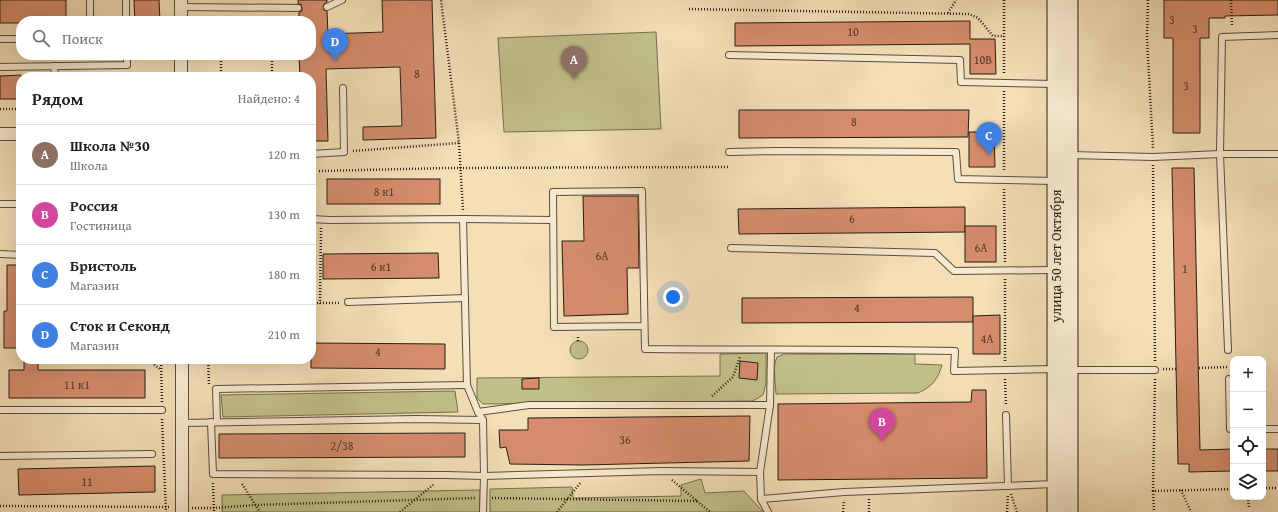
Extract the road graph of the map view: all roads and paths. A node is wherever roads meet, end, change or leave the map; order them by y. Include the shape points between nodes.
1 (90, 0) edge
2 (126, 0) edge
3 (342, 0) edge
4 (440, 0) edge
5 (956, 0) edge
6 (1004, 0) edge
7 (1056, 0) edge
8 (1069, 0) edge
9 (1148, 0) edge
10 (1231, 0) edge
11 (181, 4) edge
12 (327, 7) dead end
13 (298, 8) dead end
14 (689, 10) dead end
15 (948, 14) junction
16 (90, 16) edge
17 (126, 16) edge
18 (181, 16) edge
19 (1278, 35) edge
20 (1004, 36) junction
21 (1233, 36) junction
22 (0, 39) edge
23 (16, 39) edge
24 (729, 55) dead end
25 (127, 60) edge
26 (181, 60) edge
27 (221, 60) edge
28 (272, 60) edge
29 (0, 66) edge
30 (54, 66) junction
31 (55, 72) edge
32 (181, 72) edge
33 (221, 72) edge
34 (271, 72) edge
35 (1004, 83) junction
36 (1063, 84) junction
37 (343, 88) dead end
38 (0, 109) edge
39 (16, 109) edge
40 (0, 134) edge
41 (16, 134) edge
42 (459, 143) junction
43 (344, 152) junction
44 (729, 152) dead end
45 (316, 154) edge
46 (1063, 154) junction
47 (1220, 154) junction
48 (1278, 154) edge
49 (1153, 157) junction
50 (729, 167) dead end
51 (460, 168) junction
52 (316, 171) edge
53 (1004, 180) junction
54 (1063, 180) junction
55 (0, 204) edge
56 (16, 204) edge
57 (316, 219) edge
58 (321, 219) junction
59 (464, 219) junction
60 (553, 220) junction
61 (731, 248) dead end
62 (0, 254) edge
63 (16, 254) edge
64 (1005, 270) junction
65 (1063, 270) junction
66 (465, 298) junction
67 (348, 302) joint
68 (316, 303) edge
69 (320, 303) junction
70 (644, 326) junction
71 (743, 349) junction
72 (771, 350) junction
73 (1228, 350) joint
74 (153, 364) edge
75 (161, 364) edge
76 (182, 364) edge
77 (1229, 367) junction
78 (1199, 368) dead end
79 (1005, 369) junction
80 (1177, 369) dead end
81 (161, 370) junction
82 (1063, 370) junction
83 (1155, 370) junction
84 (1229, 379) joint
85 (467, 385) junction
86 (704, 405) junction
87 (770, 405) junction
88 (0, 410) edge
89 (162, 410) junction
90 (478, 412) junction
91 (1006, 415) joint
92 (483, 420) junction
93 (214, 422) junction
94 (182, 423) junction
95 (1230, 429) edge
96 (1266, 429) edge
97 (1278, 429) edge
98 (152, 454) dead end
99 (0, 456) edge
100 (662, 471) junction
101 (760, 472) junction
102 (589, 473) junction
103 (213, 474) junction
104 (236, 475) junction
105 (446, 475) junction
106 (484, 476) junction
107 (1063, 484) junction
108 (1008, 486) junction
109 (1266, 488) edge
110 (1278, 488) edge
111 (1230, 489) edge
112 (1181, 490) junction
113 (1153, 491) junction
114 (484, 498) junction
115 (416, 499) junction
116 (761, 499) junction
117 (567, 500) junction
118 (1248, 500) edge
119 (697, 501) junction
120 (256, 505) junction
121 (0, 506) edge
122 (166, 507) junction
123 (214, 508) junction
124 (1249, 508) dead end
125 (166, 512) edge
126 (182, 512) edge
127 (214, 512) edge
128 (260, 512) edge
129 (400, 512) edge
130 (483, 512) edge
131 (557, 512) edge
132 (710, 512) edge
133 (768, 512) edge
134 (1007, 512) edge
135 (1017, 512) edge
136 (1056, 512) edge
137 (1069, 512) edge
138 (1154, 512) edge
139 (1191, 512) edge

1 - 16 lane
2 - 17 lane
3 - 12 lane
4 - 42 path
5 - 15 path
6 - 20 path
7 - 36 street, улица 50 лет Октября
8 - 36 street, улица 50 лет Октября
9 - 49 path via 1147,39
10 - 21 path
11 - 13 lane
11 - 18 street
14 - 15 path
15 - 20 path via 969,14 978,18 992,36
19 - 21 lane
20 - 35 path
21 - 47 lane via 1222,37
22 - 23 lane
24 - 35 lane via 960,60 961,82
25 - 30 lane via 127,65
26 - 32 street
27 - 33 path
28 - 34 path
29 - 30 lane
30 - 31 lane
35 - 36 lane
35 - 53 path
36 - 46 street, улица 50 лет Октября
37 - 43 lane
38 - 39 path
40 - 41 street
42 - 43 path
42 - 51 path
43 - 45 lane
44 - 53 lane via 956,152 958,179
46 - 49 lane
46 - 54 street, улица 50 лет Октября
47 - 48 lane
47 - 49 lane
47 - 73 lane
49 - 83 path
50 - 51 path
51 - 52 path
51 - 59 path
53 - 54 lane
53 - 64 path
54 - 65 street, улица 50 лет Октября
55 - 56 lane
57 - 58 lane
58 - 59 lane
58 - 69 path
59 - 60 lane
59 - 66 lane
60 - 70 lane via 554,327
60 - 70 lane via 553,192 642,191
61 - 64 lane via 935,253 954,270
62 - 63 lane
64 - 65 lane
64 - 79 path
65 - 82 street, улица 50 лет Октября
66 - 67 lane
66 - 85 lane
67 - 69 path
68 - 69 path
70 - 71 lane via 645,349
71 - 72 lane
71 - 86 path via 733,377
72 - 79 lane via 955,351 954,371
72 - 87 lane
73 - 77 path
74 - 81 path
75 - 81 path
76 - 94 street
77 - 78 path
77 - 84 path
79 - 82 lane
79 - 91 path
80 - 83 path
81 - 89 path
82 - 83 lane
82 - 107 street, улица 50 лет Октября
83 - 113 path
84 - 95 lane
85 - 90 lane
85 - 93 lane via 216,389
86 - 87 lane
86 - 90 lane via 529,405
87 - 101 lane
88 - 89 lane
89 - 122 path
90 - 92 lane
91 - 108 lane
92 - 93 lane
92 - 106 lane
93 - 94 lane
93 - 103 lane
94 - 126 street
96 - 97 lane
98 - 99 lane
100 - 101 lane
100 - 102 lane
100 - 119 path
101 - 116 lane
102 - 106 lane
102 - 117 path
103 - 104 lane
103 - 123 path
104 - 105 lane
104 - 120 path
105 - 106 lane
105 - 115 path
106 - 114 lane
107 - 108 lane
107 - 136 street, улица 50 лет Октября
107 - 137 street, улица 50 лет Октября
108 - 116 lane via 844,492
108 - 134 path
108 - 135 path
109 - 110 path
111 - 112 path
112 - 113 path
112 - 139 path
113 - 138 path
114 - 115 path
114 - 117 path
114 - 130 lane
115 - 120 path
115 - 129 path
116 - 133 lane
117 - 119 path
117 - 131 path
118 - 124 path
119 - 132 path
120 - 123 path
120 - 128 path
121 - 122 path
122 - 125 path
123 - 127 path

